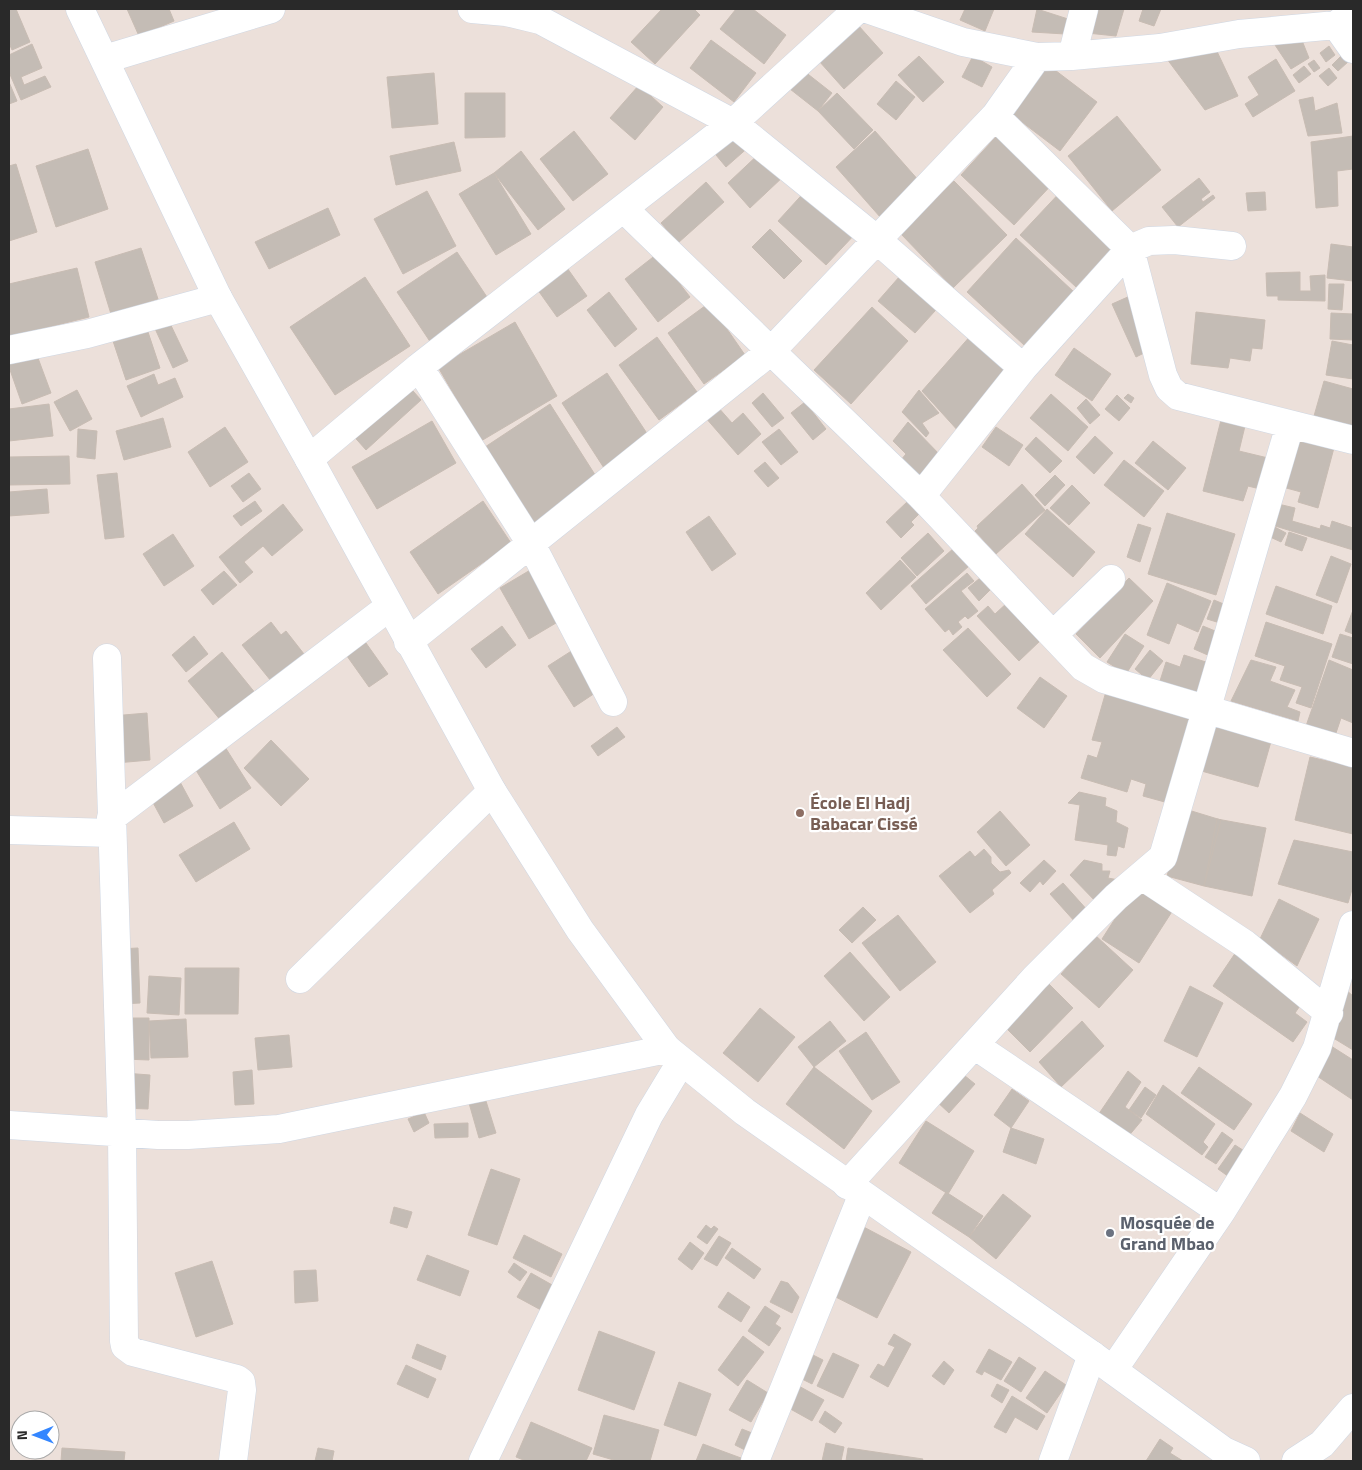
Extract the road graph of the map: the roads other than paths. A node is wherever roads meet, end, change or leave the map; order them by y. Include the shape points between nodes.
1 (80, 9) edge
2 (271, 9) edge
3 (472, 9) edge
4 (858, 9) edge
5 (867, 9) edge
6 (1084, 9) edge
7 (528, 12) edge
8 (1345, 18) edge
9 (1353, 49) edge
10 (1072, 56) junction
11 (1037, 57) junction
12 (105, 59) junction
13 (995, 116) junction
14 (733, 123) junction
15 (624, 209) junction
16 (876, 239) junction
17 (1232, 246) dead end
18 (1130, 249) junction
19 (218, 298) junction
20 (9, 350) edge
21 (771, 351) junction
22 (419, 367) junction
23 (1023, 368) junction
24 (1290, 425) junction
25 (1353, 440) edge
26 (309, 459) junction
27 (922, 496) junction
28 (530, 542) junction
29 (1111, 579) dead end
30 (389, 607) junction
31 (1053, 635) junction
32 (408, 642) junction
33 (107, 658) dead end
34 (614, 702) dead end
35 (1206, 710) junction
36 (1353, 753) edge
37 (492, 791) junction
38 (111, 825) junction
39 (9, 830) edge
40 (1142, 876) junction
41 (1353, 925) edge
42 (300, 979) dead end
43 (1329, 1013) junction
44 (974, 1045) junction
45 (674, 1056) junction
46 (9, 1125) edge
47 (122, 1132) junction
48 (855, 1190) junction
49 (1221, 1212) junction
50 (1103, 1362) junction
51 (1353, 1408) edge
52 (233, 1461) edge
53 (483, 1461) edge
54 (755, 1461) edge
55 (1054, 1461) edge
56 (1246, 1461) edge
57 (1296, 1461) edge

1 - 12 street
2 - 12 street
3 - 7 street
4 - 14 street
5 - 11 street via 963,42
6 - 10 street
7 - 14 street
8 - 9 street
8 - 10 street via 1160,48
10 - 11 street
11 - 13 street
12 - 19 street
13 - 16 street
13 - 18 street
14 - 15 street
14 - 16 street
15 - 21 street
15 - 22 street
16 - 21 street
16 - 23 street
17 - 18 street via 1174,240 1149,241
18 - 23 street
18 - 24 street via 1162,375 1169,388 1178,396
19 - 20 street via 87,334
19 - 26 street
21 - 27 street
21 - 28 street
22 - 26 street
22 - 28 street
23 - 27 street
24 - 25 street
24 - 35 street
26 - 30 street
27 - 31 street
28 - 32 street
28 - 34 street
29 - 31 street
30 - 32 street
30 - 38 street
31 - 35 street via 1082,667 1094,675
32 - 37 street
33 - 38 street
35 - 36 street
35 - 40 street via 1163,857
37 - 42 street
37 - 45 street via 580,930
38 - 39 street
38 - 47 street
40 - 43 street via 1245,944
40 - 44 street via 1116,897 1035,978
41 - 43 street
43 - 49 street via 1317,1048 1293,1096
44 - 48 street
44 - 49 street
45 - 47 street via 302,1126 188,1136
45 - 48 street via 745,1112
45 - 53 street via 649,1115
46 - 47 street
47 - 52 street via 125,1346 133,1352 241,1382
48 - 50 street
48 - 54 street
49 - 50 street
50 - 55 street
50 - 56 street via 1224,1451
51 - 57 street via 1322,1444

